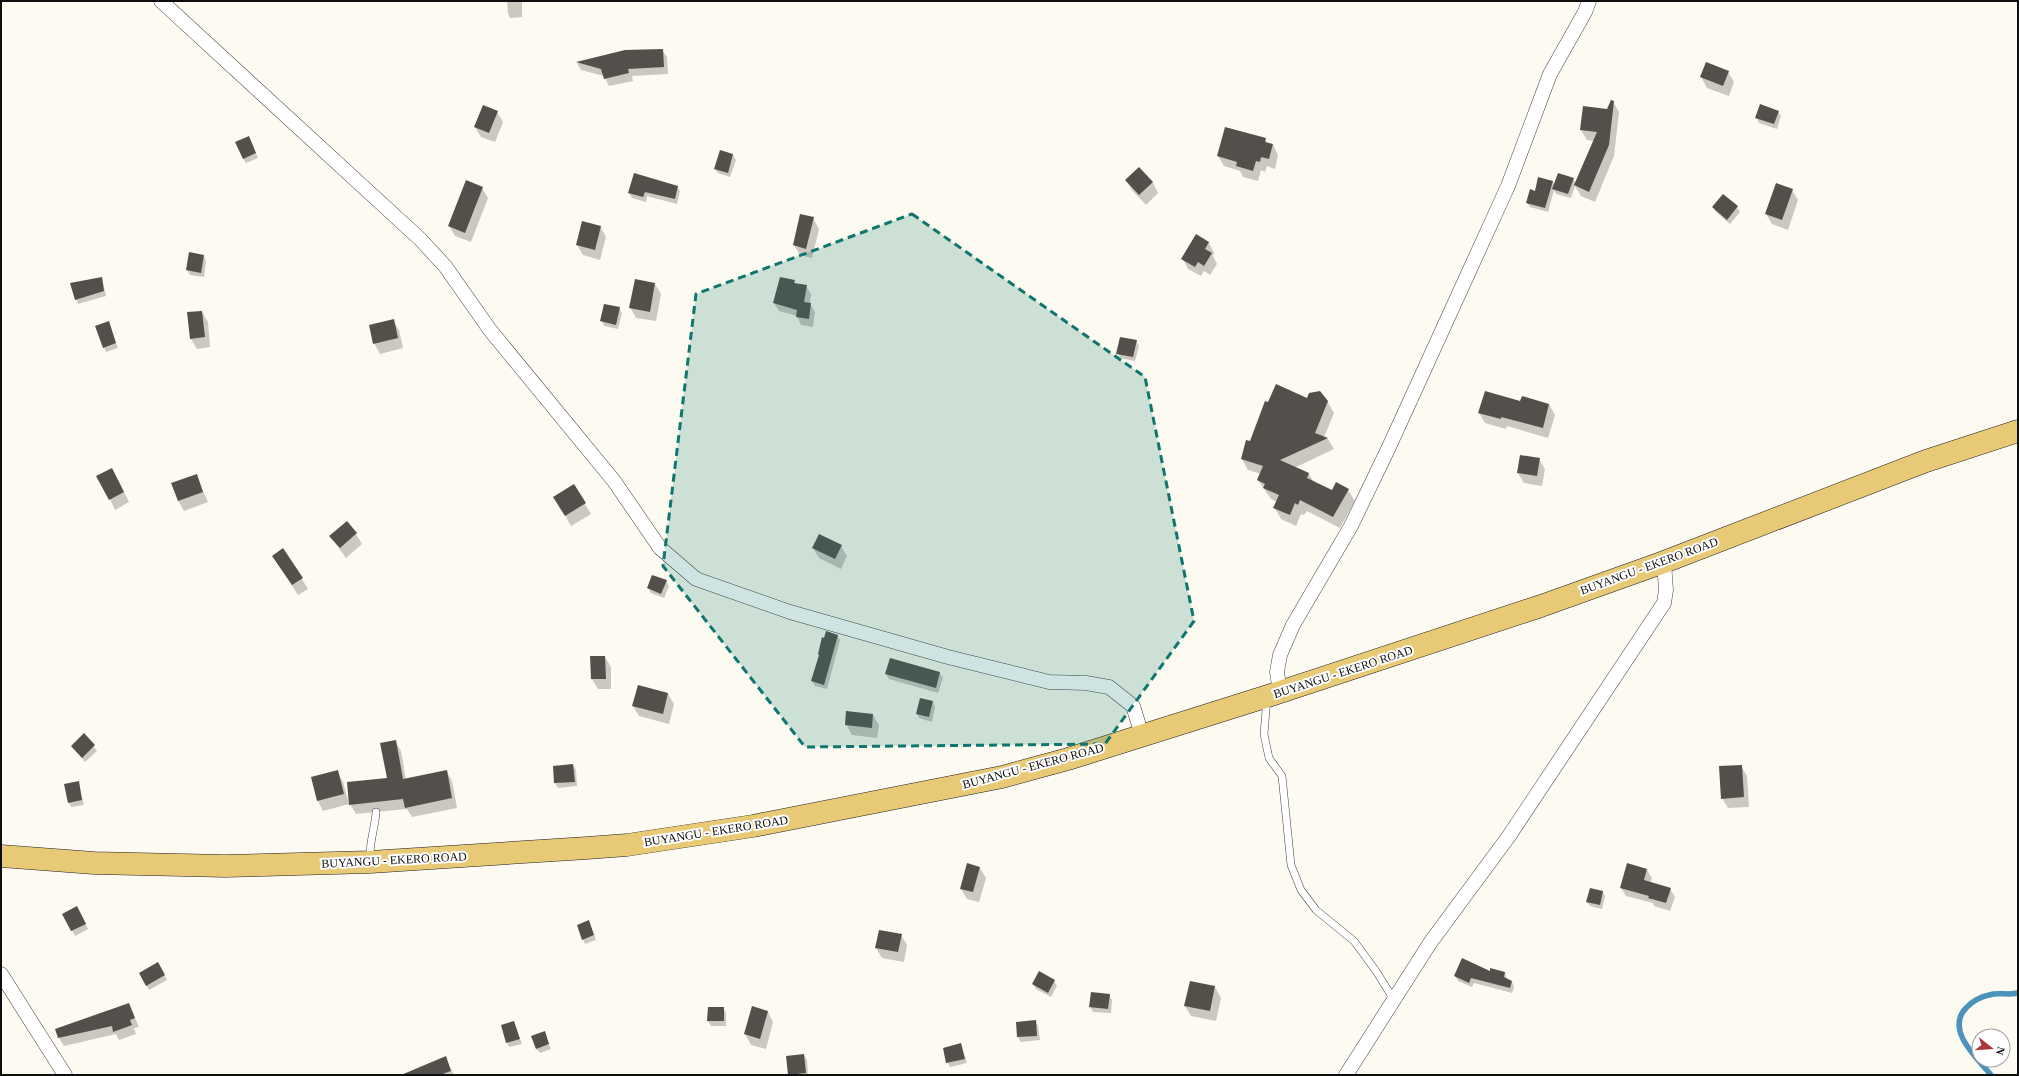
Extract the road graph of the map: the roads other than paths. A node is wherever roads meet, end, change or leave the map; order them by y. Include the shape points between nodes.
1 (161, 1) edge
2 (1589, 1) edge
3 (2018, 431) edge
4 (1664, 562) junction
5 (1274, 694) junction
6 (1142, 736) junction
7 (376, 812) dead end
8 (1, 856) edge
9 (370, 862) junction
10 (1, 974) edge
11 (1394, 1000) junction
12 (65, 1075) edge
13 (1346, 1075) edge

1 - 6 street via 420,239 445,266 490,330 614,482 660,548 696,579 790,612 948,657 1049,682 1086,683 1109,687 1134,706
2 - 5 street via 1550,74 1508,186 1351,526 1293,625 1280,655
3 - 4 main road, BUYANGU - EKERO ROAD via 1926,461
4 - 5 main road, BUYANGU - EKERO ROAD via 1541,606
4 - 11 street via 1664,603 1535,799 1430,943
5 - 6 main road, BUYANGU - EKERO ROAD
5 - 11 lane via 1264,734 1269,758 1282,776 1291,865 1301,890 1316,910 1354,941
6 - 9 main road, BUYANGU - EKERO ROAD via 1002,777 753,826 627,845
7 - 9 lane
8 - 9 main road, BUYANGU - EKERO ROAD via 94,863 193,866
10 - 12 street
11 - 13 street

